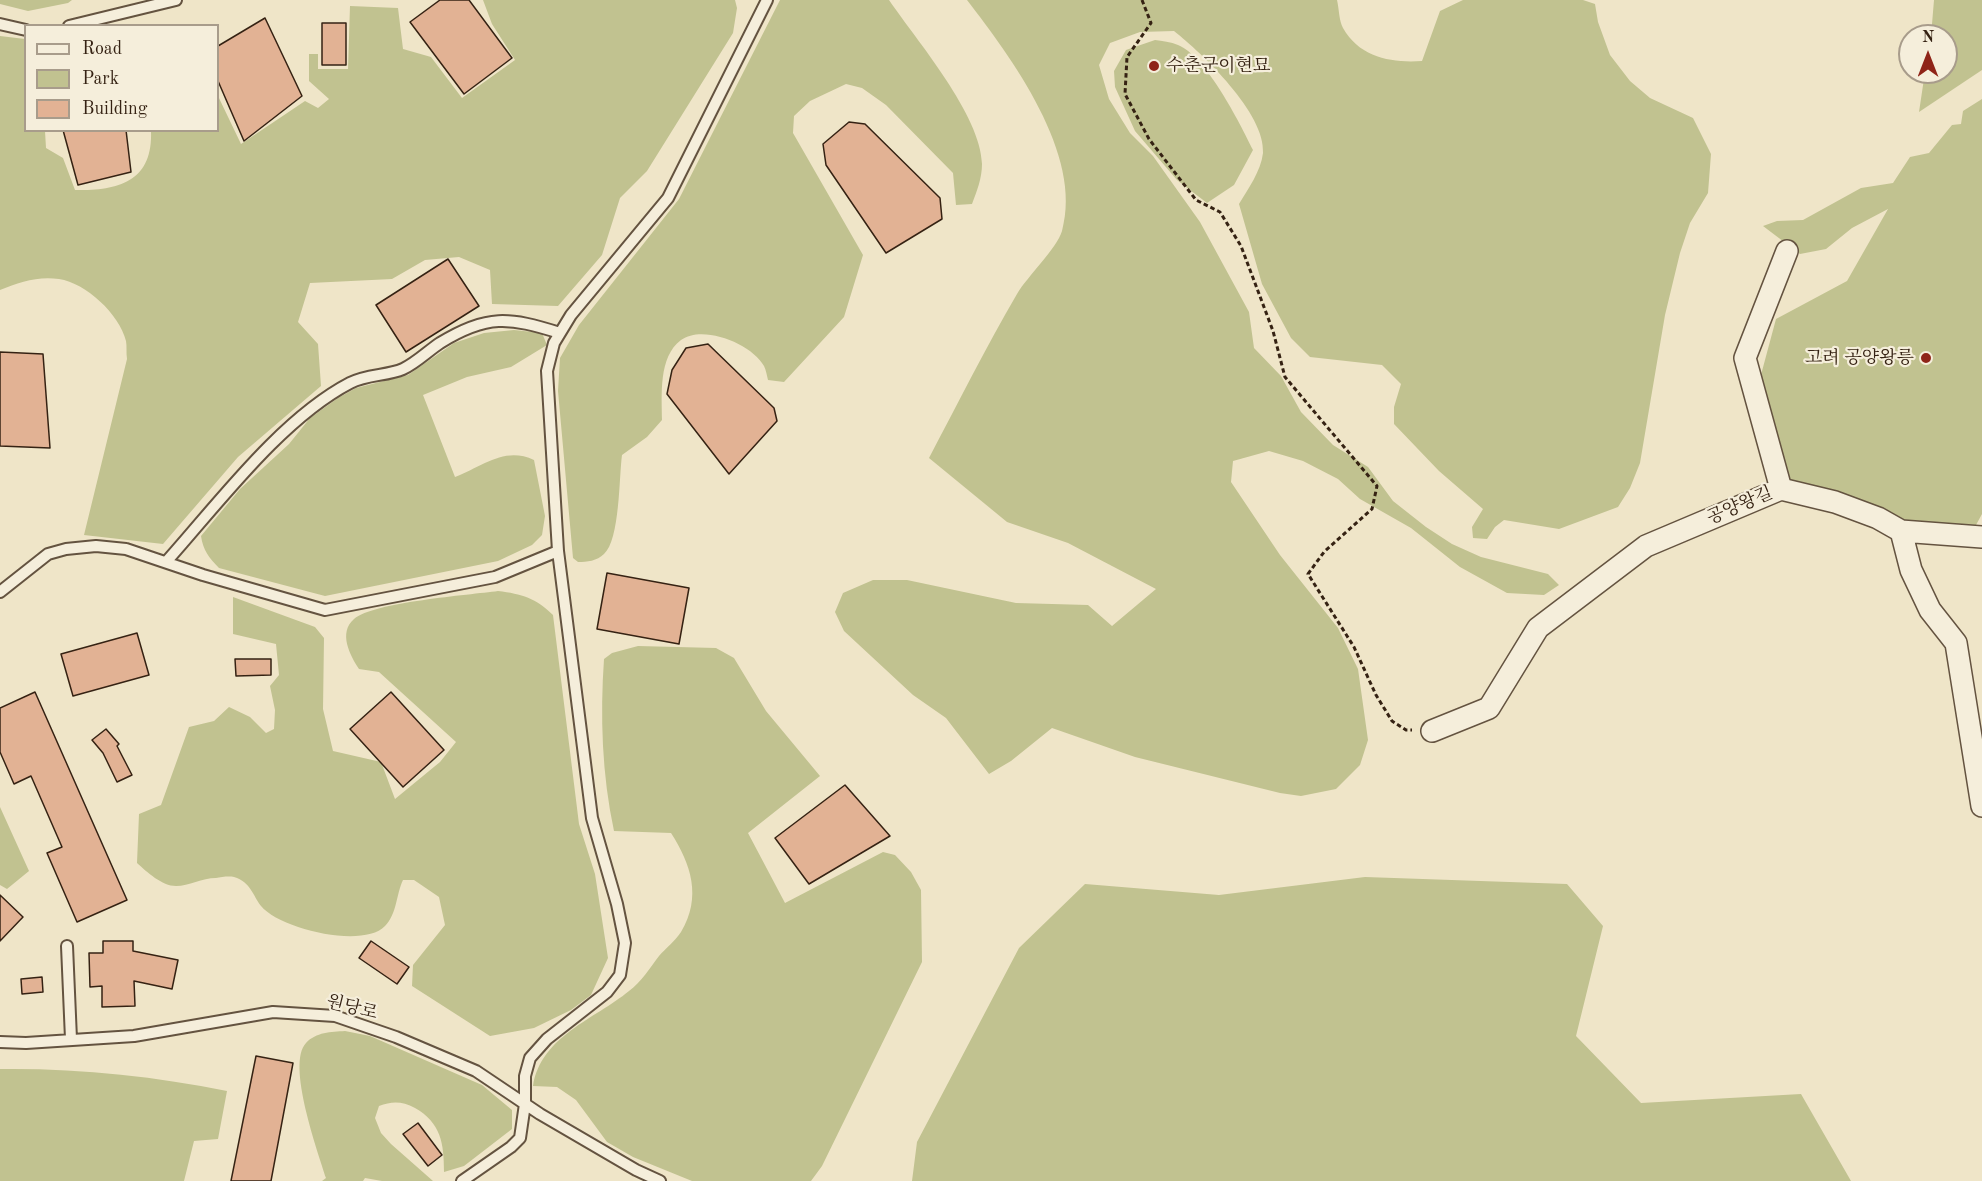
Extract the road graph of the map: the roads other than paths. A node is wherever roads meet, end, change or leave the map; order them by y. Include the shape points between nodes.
1 (176, 0) edge
2 (767, 0) edge
3 (0, 24) edge
4 (77, 24) edge
5 (24, 30) edge
6 (1786, 251) dead end
7 (560, 333) junction
8 (1781, 489) junction
9 (1901, 531) junction
10 (1982, 537) edge
11 (558, 551) junction
12 (166, 562) junction
13 (0, 592) edge
14 (1432, 731) road end
15 (1982, 806) edge
16 (67, 946) dead end
17 (71, 1039) junction
18 (0, 1041) edge
19 (525, 1104) junction
20 (462, 1181) edge
21 (660, 1181) edge

1 - 4 lane
2 - 7 lane via 668,198
3 - 5 lane
6 - 8 street via 1745,357
7 - 11 lane via 547,371
7 - 12 lane via 524,322 490,320 449,338 402,369 352,382 293,423
8 - 9 street, 공양왕길 via 1835,502
8 - 14 street, 공양왕길 via 1646,546 1538,628 1489,708
9 - 10 street
9 - 15 street via 1911,570 1930,610 1956,643
11 - 12 lane via 495,577 325,610
11 - 19 lane via 592,818 625,943 620,975 607,992 546,1039 530,1058 525,1076
12 - 13 lane via 126,549 66,549 48,554
16 - 17 lane
17 - 18 lane, 원당로
17 - 19 lane, 원당로 via 134,1036 273,1012 335,1016 476,1071
19 - 20 lane via 520,1138
19 - 21 lane, 원당로

